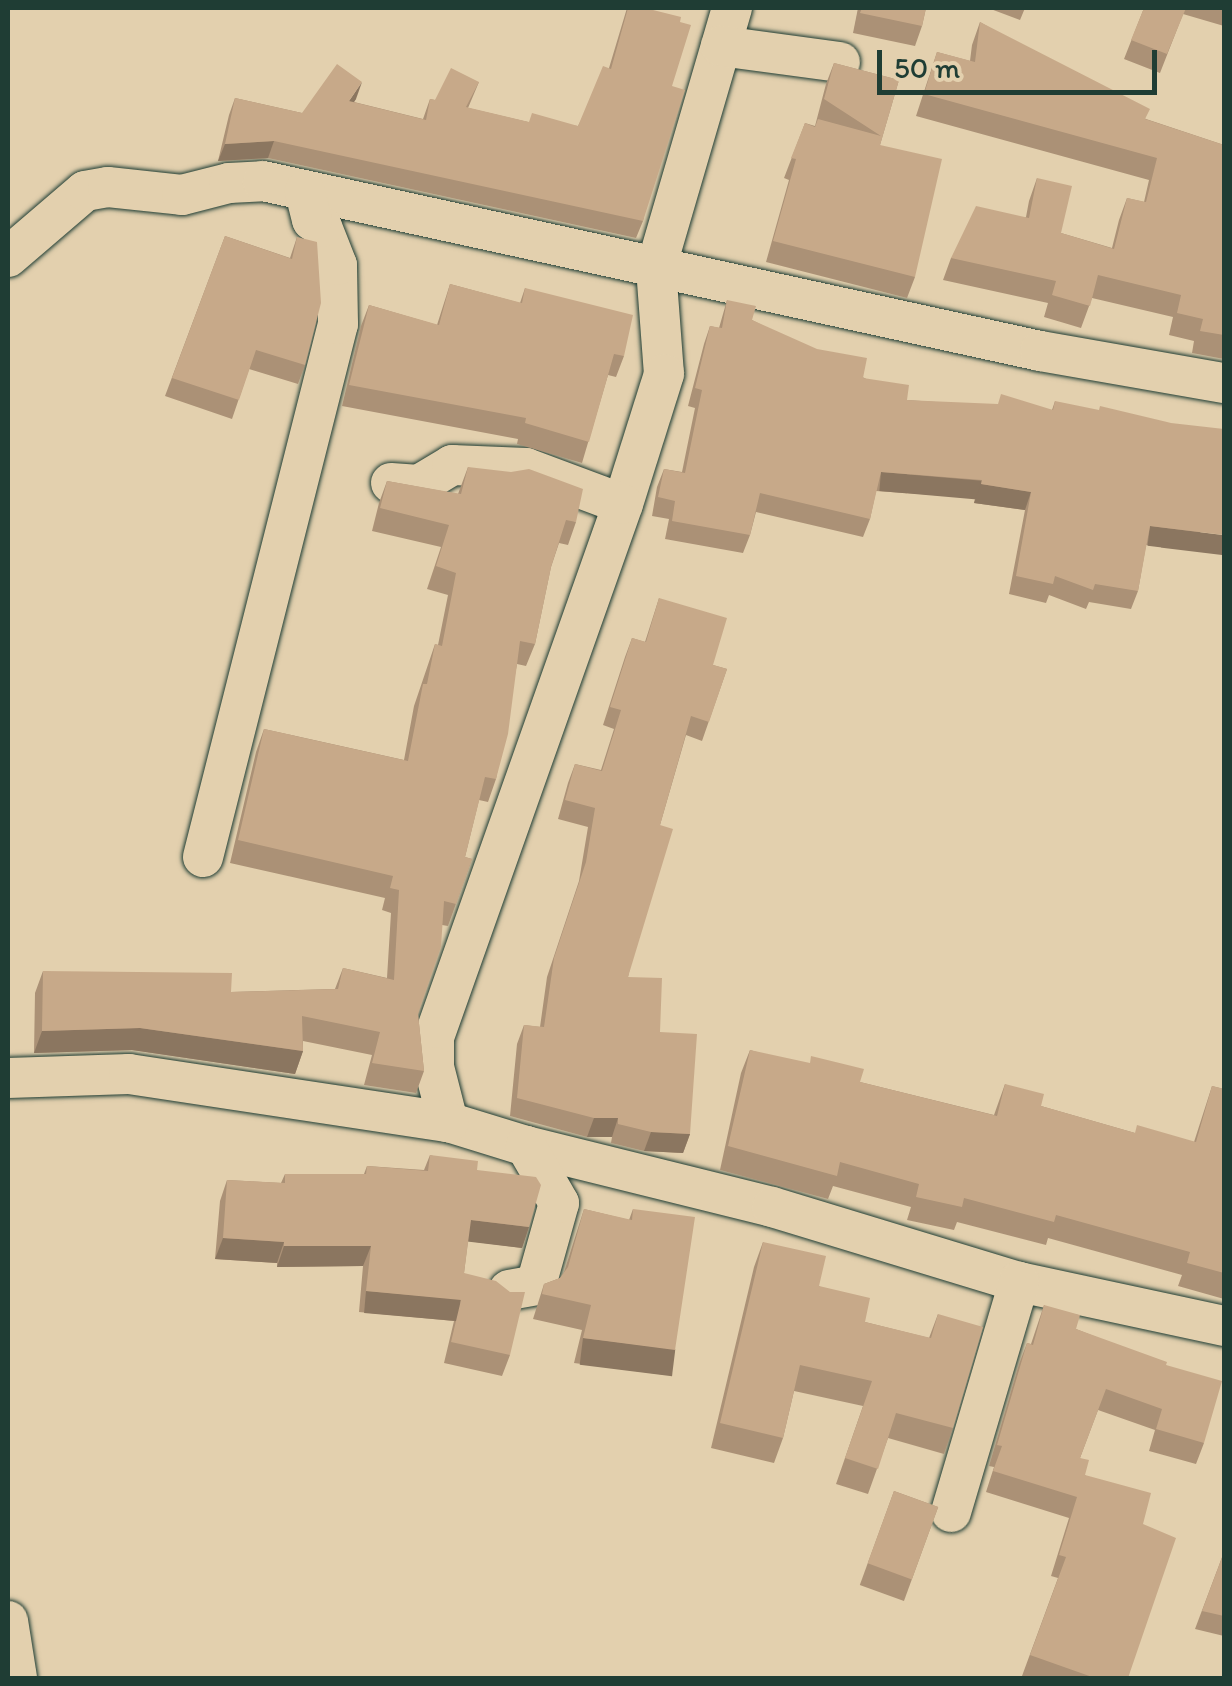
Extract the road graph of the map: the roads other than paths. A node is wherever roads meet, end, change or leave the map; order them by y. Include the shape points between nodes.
1 (732, 8) edge
2 (721, 46) junction
3 (840, 62) edge
4 (305, 190) junction
5 (8, 257) edge
6 (656, 268) junction
7 (1224, 383) edge
8 (391, 483) edge
9 (623, 504) junction
10 (203, 857) dead end
11 (8, 1078) edge
12 (448, 1122) junction
13 (526, 1146) junction
14 (1019, 1282) junction
15 (509, 1290) edge
16 (1224, 1326) edge
17 (951, 1512) dead end
18 (8, 1621) edge
19 (17, 1678) edge

1 - 2 street
2 - 3 street
2 - 6 street
4 - 5 street via 248,180 182,195 96,188
4 - 6 street
4 - 10 street via 312,220 322,227 337,265 338,324
6 - 7 street via 1040,351
6 - 9 street via 664,374
8 - 9 street via 419,485 452,465 526,468
9 - 12 street via 434,1038
11 - 12 street via 165,1077
12 - 13 street
13 - 14 street via 772,1206
13 - 15 street via 559,1203 536,1285
14 - 16 street
14 - 17 street
18 - 19 street

